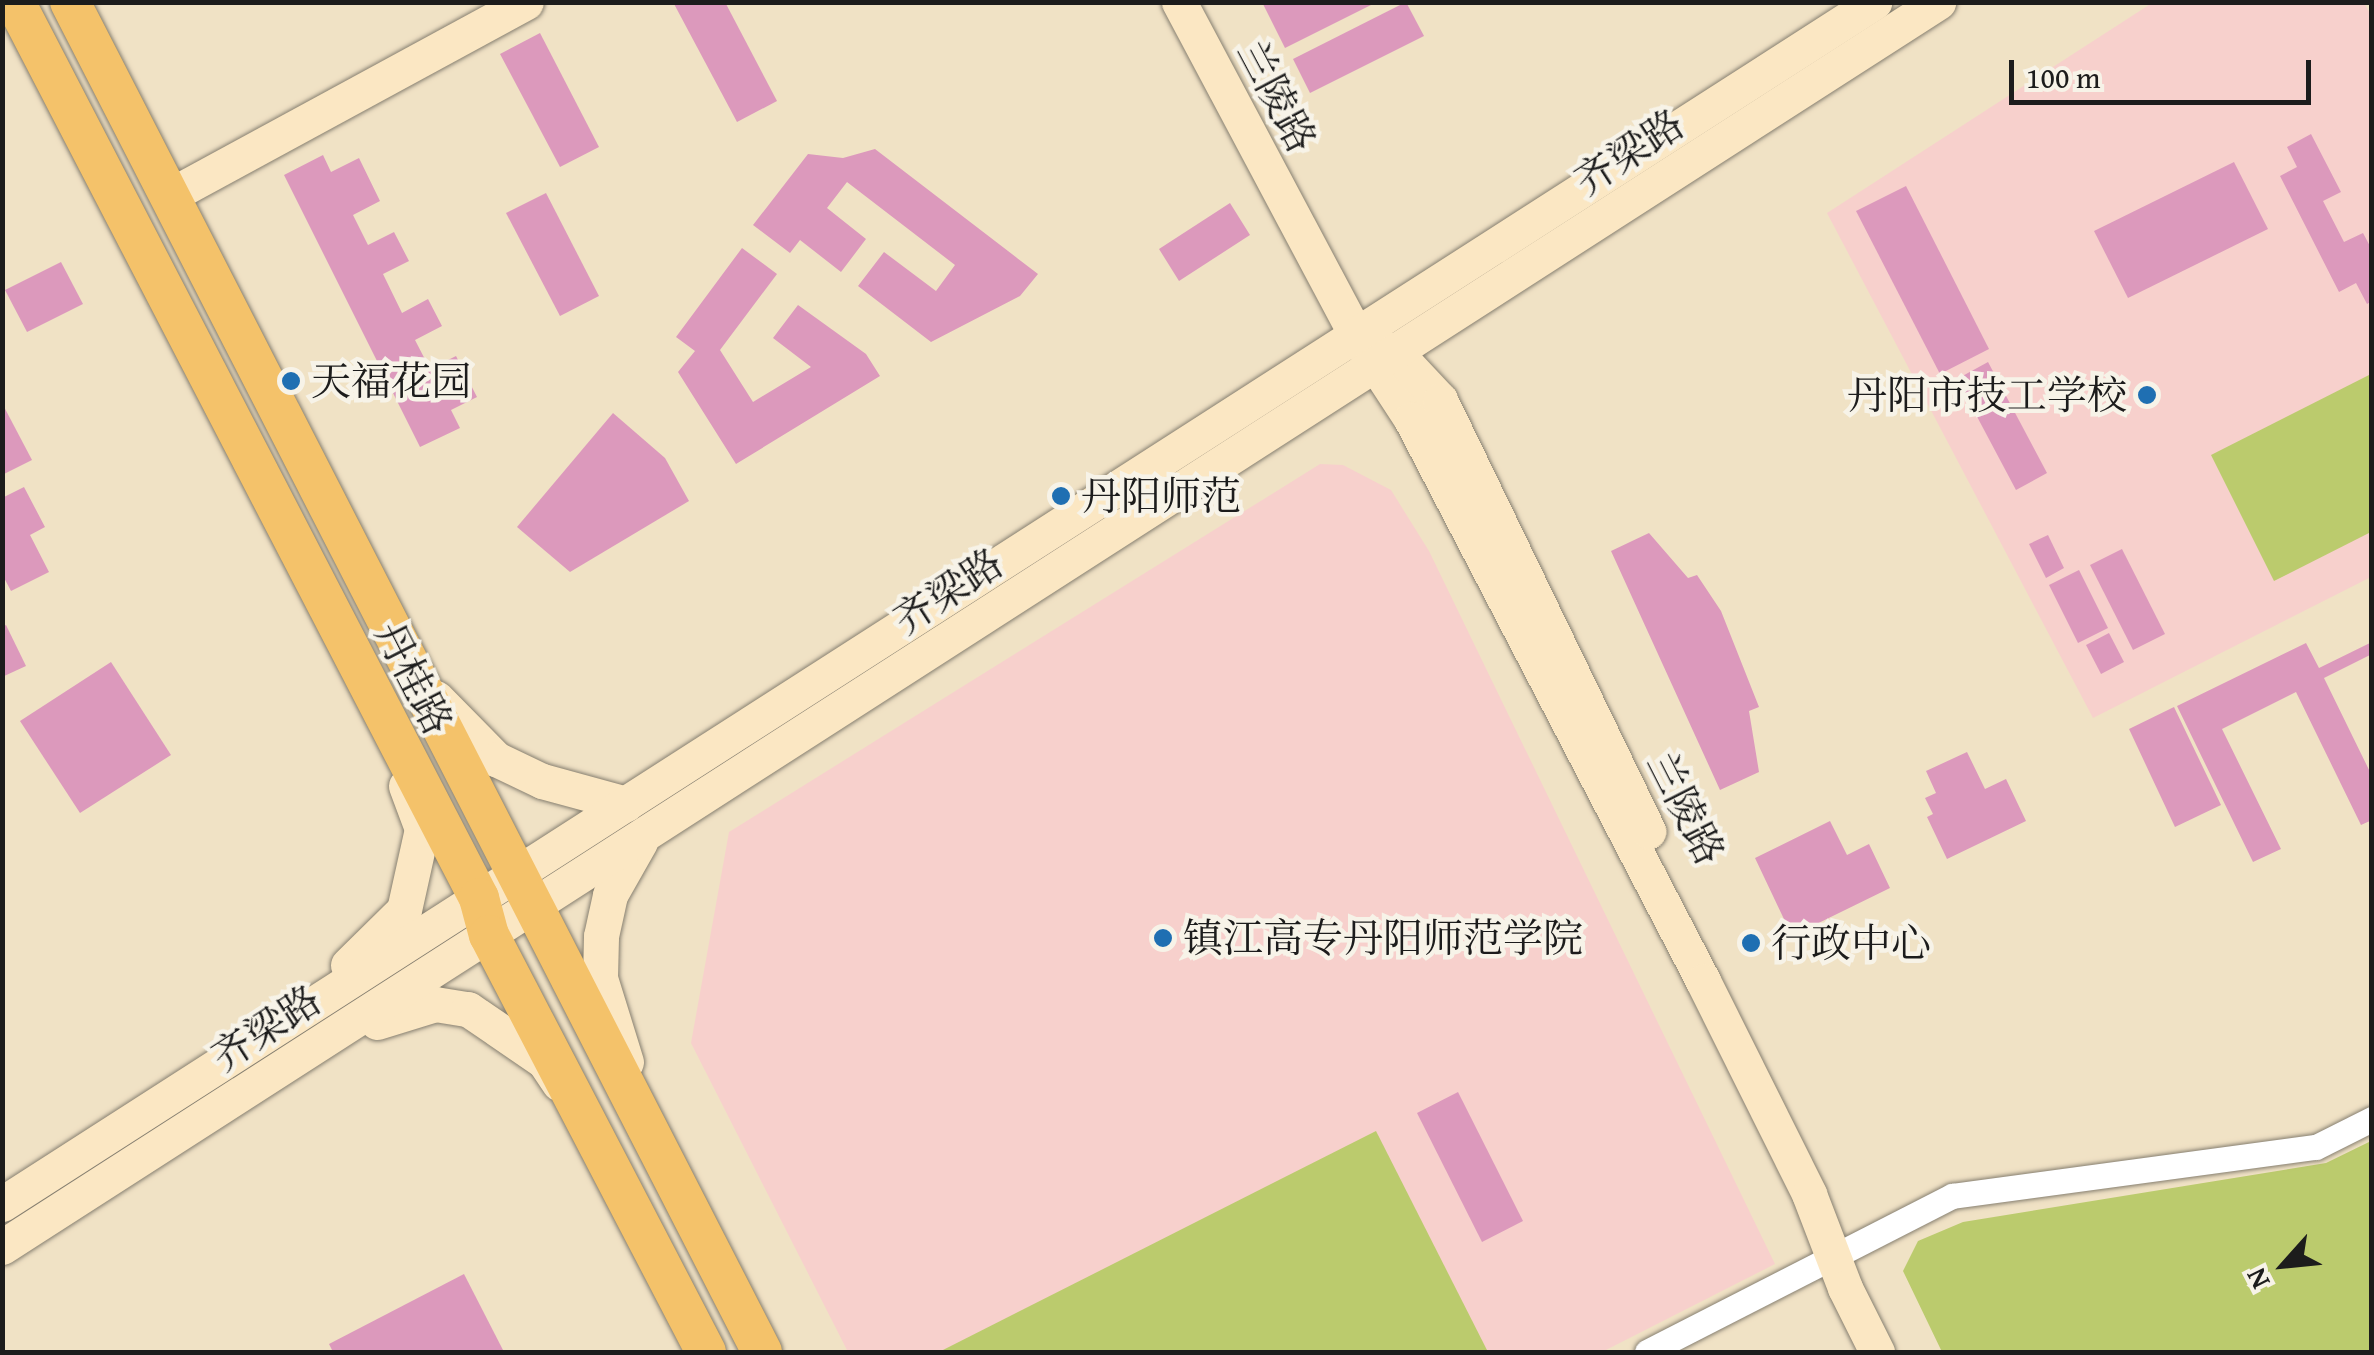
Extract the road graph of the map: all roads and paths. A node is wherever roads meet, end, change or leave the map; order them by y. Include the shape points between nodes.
1 (15, 2) edge
2 (70, 2) edge
3 (526, 2) edge
4 (1180, 2) edge
5 (1874, 2) edge
6 (1938, 2) edge
7 (168, 196) junction
8 (1356, 335) junction
9 (1386, 360) junction
10 (406, 663) junction
11 (368, 687) junction
12 (626, 804) junction
13 (641, 839) junction
14 (524, 892) junction
15 (484, 917) junction
16 (321, 1000) junction
17 (333, 1036) junction
18 (639, 1112) junction
19 (585, 1119) junction
20 (2372, 1119) edge
21 (2, 1204) edge
22 (2, 1247) edge
23 (1844, 1251) junction
24 (706, 1352) edge
25 (762, 1352) edge
26 (1648, 1352) edge
27 (1877, 1352) edge
28 (1903, 1352) edge

1 - 11 main road, 丹桂路
2 - 7 main road, 丹桂路
3 - 7 main road
4 - 8 main road, 兰陵路
5 - 8 main road, 齐梁路
6 - 9 main road, 齐梁路
7 - 10 main road, 丹桂路
8 - 9 main road, 兰陵路
8 - 12 main road, 齐梁路
9 - 13 main road, 齐梁路
9 - 23 main road, 兰陵路 via 1809,1194
10 - 12 main road via 496,760 542,781
10 - 14 main road, 丹桂路
11 - 15 main road, 丹桂路
11 - 16 main road via 422,828 404,910
12 - 14 main road, 齐梁路
13 - 14 main road, 齐梁路
13 - 18 main road via 610,895 600,978
14 - 15 main road, 齐梁路
14 - 18 main road, 丹桂路
15 - 16 main road, 齐梁路
15 - 17 main road, 齐梁路
15 - 19 main road, 丹桂路
16 - 21 main road, 齐梁路
17 - 19 main road via 435,1004 468,1009 544,1061
17 - 22 main road, 齐梁路
18 - 25 main road, 丹桂路
19 - 24 main road, 丹桂路
20 - 23 street via 2316,1148 1952,1196
23 - 26 street
23 - 27 main road, 兰陵路
23 - 28 main road, 兰陵路

